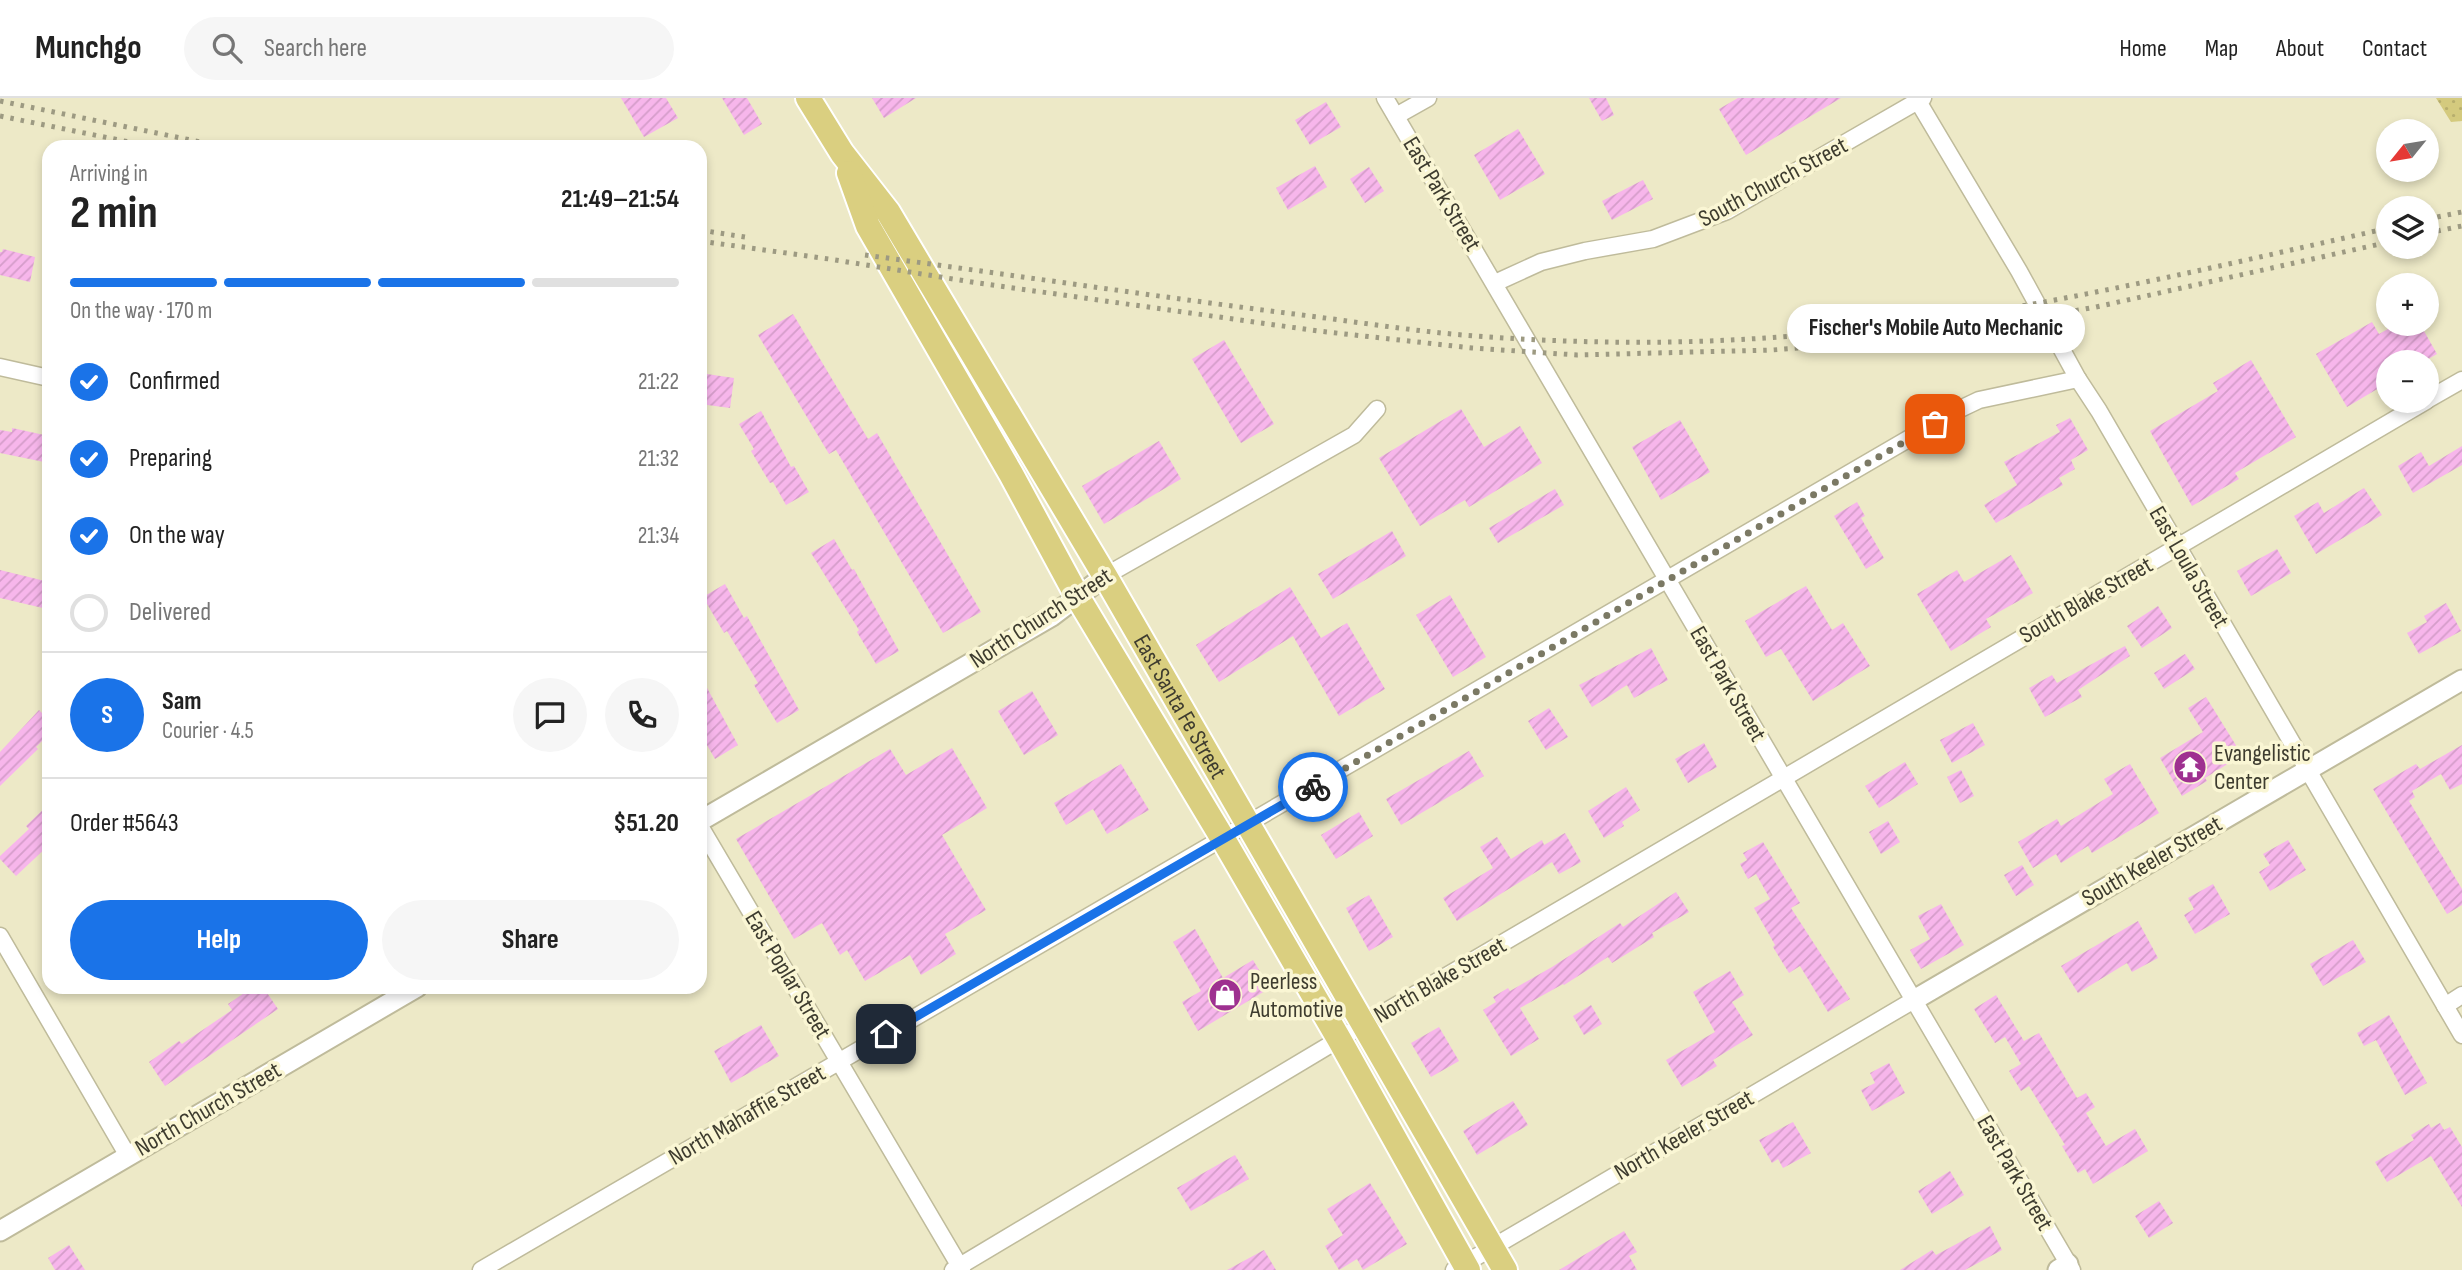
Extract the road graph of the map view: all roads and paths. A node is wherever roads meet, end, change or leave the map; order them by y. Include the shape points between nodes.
1 (808, 98) edge
2 (1385, 98) edge
3 (1428, 98) edge
4 (1919, 99) edge
5 (1396, 116) junction
6 (842, 153) junction
7 (1495, 283) junction
8 (0, 367) edge
9 (42, 376) edge
10 (2078, 379) junction
11 (2462, 380) edge
12 (2439, 393) edge
13 (1377, 409) dead end
14 (2405, 413) edge
15 (2177, 547) junction
16 (1105, 576) junction
17 (1667, 581) junction
18 (1077, 596) junction
19 (2462, 680) edge
20 (2307, 770) junction
21 (1783, 778) junction
22 (707, 820) edge
23 (1248, 824) junction
24 (707, 836) edge
25 (1223, 839) junction
26 (0, 936) edge
27 (405, 994) edge
28 (2462, 995) edge
29 (1914, 1000) junction
30 (2445, 1006) junction
31 (1363, 1025) junction
32 (2462, 1035) edge
33 (1339, 1039) junction
34 (839, 1061) junction
35 (128, 1156) junction
36 (0, 1231) edge
37 (1492, 1247) junction
38 (1462, 1268) edge
39 (2066, 1268) edge
40 (958, 1269) edge
41 (481, 1270) edge
42 (1505, 1270) edge

1 - 6 main road, East Santa Fe Street
2 - 5 street, East Park Street
3 - 5 street
4 - 7 street, South Church Street via 1727,211 1653,239 1541,262
4 - 10 street, East Loula Street
5 - 7 street, East Park Street
6 - 16 main road, East Santa Fe Street via 888,212
6 - 18 main road, East Santa Fe Street via 868,226
7 - 17 street, East Park Street
8 - 9 street
10 - 15 street, East Loula Street
10 - 17 street, North Mahaffie Street via 1979,400 1958,410
11 - 12 street, South Blake Street
13 - 16 street, North Church Street via 1354,435
14 - 15 street, South Blake Street
15 - 20 street, East Loula Street
15 - 21 street, South Blake Street
16 - 18 street, North Church Street
16 - 23 main road, East Santa Fe Street
17 - 21 street, East Park Street
17 - 23 street, North Mahaffie Street
18 - 22 street, North Church Street via 1052,616
18 - 25 main road, East Santa Fe Street
19 - 20 street, South Keeler Street
20 - 29 street, South Keeler Street
20 - 30 street, East Loula Street
21 - 29 street, East Park Street
21 - 31 street, North Blake Street
23 - 25 street, North Mahaffie Street
23 - 31 main road, East Santa Fe Street
24 - 34 street, East Poplar Street
25 - 33 main road, East Santa Fe Street
25 - 34 street, North Mahaffie Street
26 - 35 street
27 - 35 street, North Church Street
28 - 30 street
29 - 37 street, North Keeler Street
29 - 39 street, East Park Street
30 - 32 street, East Loula Street
31 - 33 street, North Blake Street
31 - 37 main road, East Santa Fe Street
33 - 38 main road, East Santa Fe Street
33 - 40 street, North Blake Street
34 - 40 street, East Poplar Street
34 - 41 street, North Mahaffie Street
35 - 36 street, North Church Street
37 - 38 street, North Keeler Street
37 - 42 main road, East Santa Fe Street

